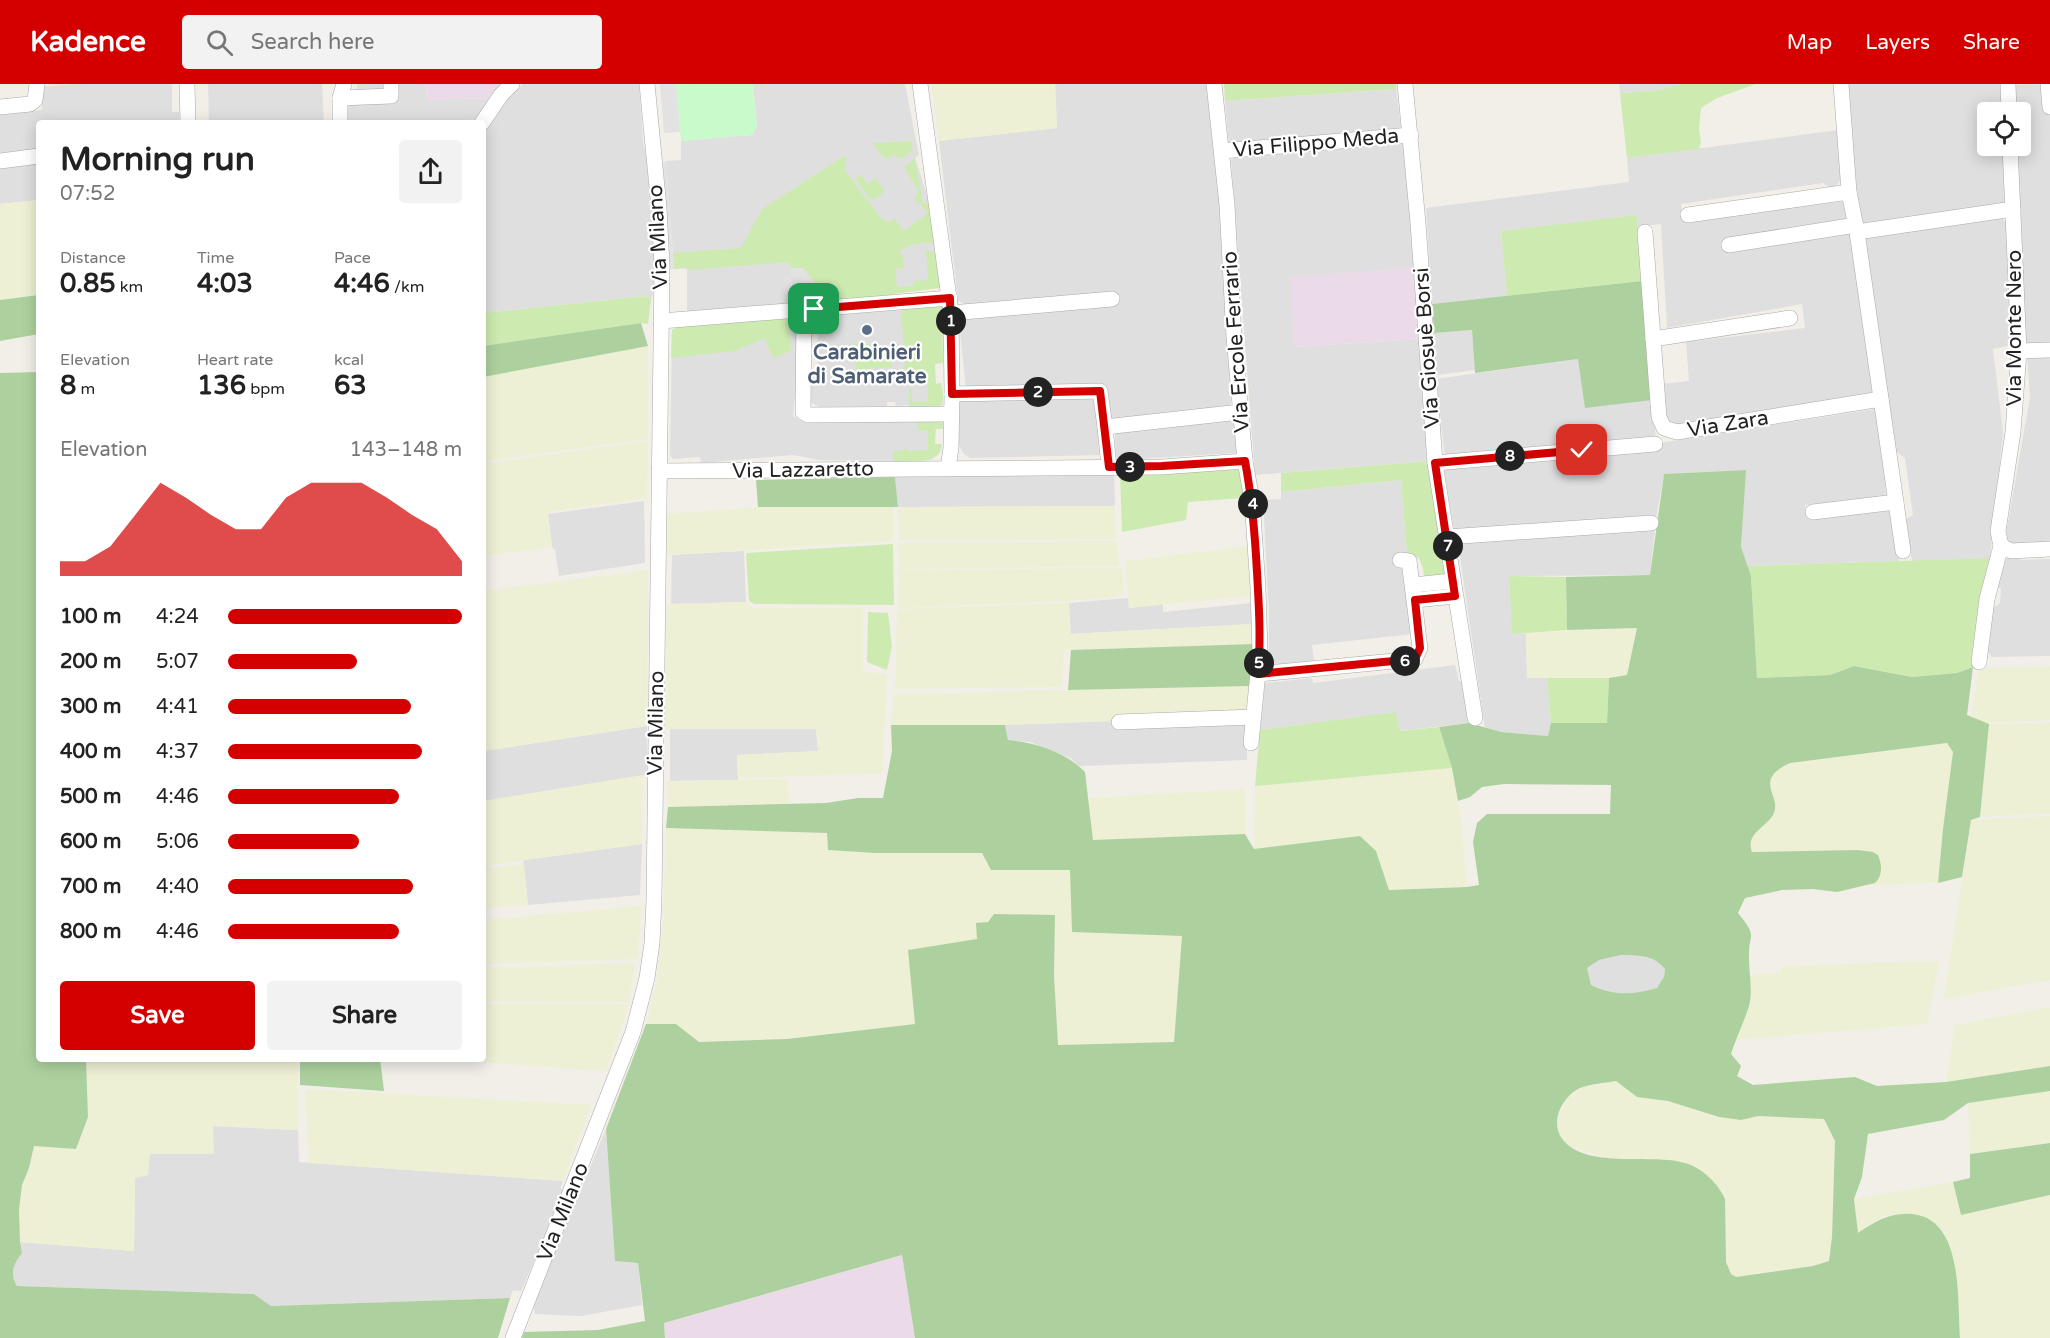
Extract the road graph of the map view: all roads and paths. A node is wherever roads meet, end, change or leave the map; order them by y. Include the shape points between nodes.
1 (37, 84) edge
2 (187, 84) edge
3 (391, 84) edge
4 (512, 84) edge
5 (648, 84) edge
6 (920, 84) edge
7 (1214, 84) edge
8 (1405, 84) edge
9 (1841, 84) edge
10 (2008, 84) edge
11 (2049, 84) edge
12 (342, 91) edge
13 (2008, 102) edge
14 (0, 107) edge
15 (2050, 107) edge
16 (188, 120) edge
17 (340, 120) edge
18 (484, 120) edge
19 (1411, 135) junction
20 (1222, 151) junction
21 (36, 156) edge
22 (2010, 156) edge
23 (0, 161) edge
24 (1849, 192) junction
25 (2013, 209) junction
26 (1688, 216) dead end
27 (1856, 229) junction
28 (1645, 232) dead end
29 (1729, 245) dead end
30 (1112, 299) dead end
31 (950, 305) junction
32 (804, 309) junction
33 (1790, 318) dead end
34 (661, 321) junction
35 (1653, 339) junction
36 (2050, 350) edge
37 (2019, 351) junction
38 (952, 394) junction
39 (1881, 399) junction
40 (1240, 412) junction
41 (951, 414) junction
42 (1105, 428) junction
43 (1655, 444) dead end
44 (1245, 461) junction
45 (1435, 463) junction
46 (1109, 467) junction
47 (948, 468) junction
48 (658, 471) junction
49 (1896, 502) junction
50 (1814, 512) dead end
51 (1651, 523) dead end
52 (1446, 537) junction
53 (2001, 546) junction
54 (2050, 549) edge
55 (1903, 551) dead end
56 (1400, 560) dead end
57 (1413, 585) junction
58 (1454, 589) junction
59 (1415, 600) junction
60 (1979, 662) dead end
61 (1258, 674) junction
62 (1253, 717) junction
63 (1475, 718) dead end
64 (1119, 722) dead end
65 (1251, 743) dead end
66 (513, 1338) edge

1 - 14 street via 35,100 30,104
2 - 16 street
3 - 12 street via 391,96
4 - 18 street
5 - 34 street, Via Milano via 662,267
6 - 31 street
7 - 20 street, Via Ercole Ferrario
8 - 19 street, Via Giosuè Borsi
9 - 24 street
10 - 13 street
11 - 15 street
12 - 17 street
19 - 20 street, Via Filippo Meda
19 - 45 street, Via Giosuè Borsi
20 - 40 street, Via Ercole Ferrario
21 - 23 street
22 - 25 street, Via Monte Nero
24 - 26 street
24 - 27 street
25 - 27 street
25 - 37 street, Via Monte Nero
27 - 29 street
27 - 39 street
28 - 35 street, Via Zara
30 - 31 street
31 - 32 street
31 - 38 street
32 - 34 street
32 - 41 street via 803,412
33 - 35 street
34 - 48 street, Via Milano
35 - 39 street, Via Zara via 1659,417 1670,431
36 - 37 street
37 - 53 street, Via Monte Nero via 2013,432 1998,531
38 - 41 street
38 - 42 street via 1100,391
39 - 49 street
40 - 42 street
40 - 44 street, Via Ercole Ferrario
41 - 47 street
42 - 46 street
43 - 45 street
44 - 46 street, Via Lazzaretto
44 - 61 street, Via Ercole Ferrario via 1257,577
45 - 52 street, Via Giosuè Borsi
46 - 47 street, Via Lazzaretto
47 - 48 street, Via Lazzaretto
48 - 66 street, Via Milano via 654,900 647,978 627,1049
49 - 50 street
49 - 55 street
51 - 52 street
52 - 58 street, Via Giosuè Borsi
53 - 54 street via 2011,551
53 - 60 street, Via Monte Nero via 1987,599
56 - 57 street via 1409,561
57 - 58 street
57 - 59 street
58 - 59 street
58 - 63 street, Via Giosuè Borsi
59 - 61 street via 1420,648 1415,659
61 - 62 street, Via Ercole Ferrario
62 - 64 street
62 - 65 street, Via Ercole Ferrario

